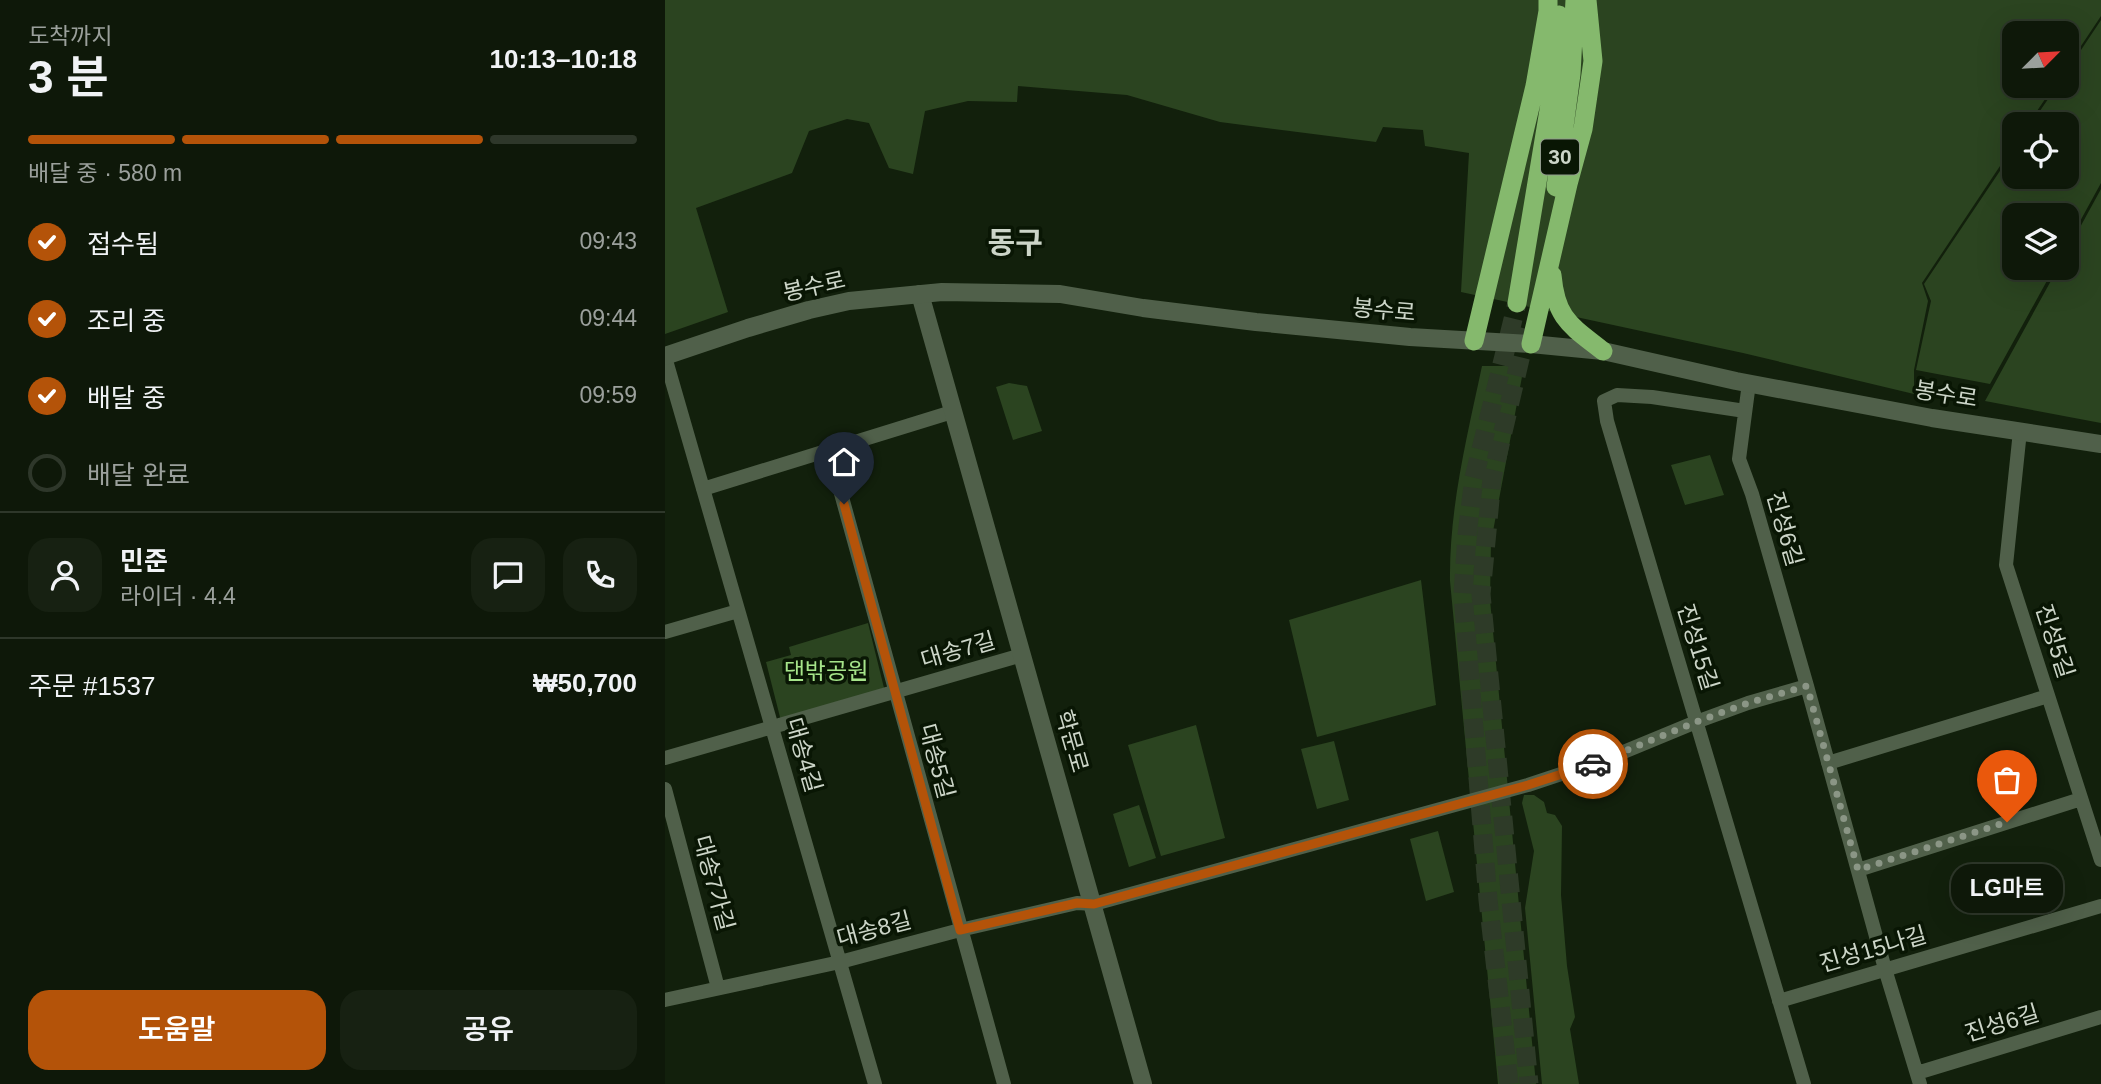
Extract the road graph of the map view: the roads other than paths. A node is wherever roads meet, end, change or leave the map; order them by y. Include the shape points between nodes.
1 (1548, 0) edge
2 (1560, 0) edge
3 (1575, 0) edge
4 (1587, 0) edge
5 (1551, 261) junction
6 (920, 295) junction
7 (1474, 341) junction
8 (1531, 344) junction
9 (1603, 351) junction
10 (665, 357) edge
11 (1749, 383) junction
12 (1745, 411) junction
13 (952, 412) junction
14 (2020, 431) junction
15 (2101, 444) edge
16 (829, 450) junction
17 (703, 489) junction
18 (738, 611) junction
19 (665, 632) edge
20 (1022, 655) junction
21 (1807, 686) junction
22 (894, 692) junction
23 (2048, 696) junction
24 (1696, 722) junction
25 (772, 727) junction
26 (665, 758) edge
27 (1828, 764) junction
28 (665, 789) edge
29 (2081, 799) junction
30 (2101, 860) edge
31 (1858, 870) junction
32 (1094, 904) junction
33 (2101, 906) edge
34 (960, 930) junction
35 (840, 962) junction
36 (1885, 969) junction
37 (718, 988) junction
38 (665, 1000) edge
39 (1779, 1001) junction
40 (2101, 1017) edge
41 (1918, 1079) edge
42 (875, 1084) edge
43 (1004, 1084) edge
44 (1143, 1084) edge
45 (1804, 1084) edge

1 - 7 highway via 1535,86
2 - 3 highway, 30 via 1555,74 1524,307 1557,183
4 - 5 highway via 1593,61 1583,129
5 - 8 highway
5 - 9 highway via 1555,299 1566,320
6 - 7 main road, 봉수로 via 1060,294 1256,321
6 - 10 main road, 봉수로 via 809,310
6 - 13 main road, 학문로
7 - 8 main road, 봉수로
8 - 9 main road, 봉수로
9 - 11 main road, 봉수로
10 - 17 street, 대송4길
11 - 12 street, 진성6길
11 - 14 main road, 봉수로
12 - 21 street, 진성6길 via 1739,459
12 - 24 street, 진성15길 via 1652,397 1617,395 1604,401
13 - 16 street
13 - 20 main road, 학문로
14 - 15 main road, 봉수로
14 - 23 street, 진성5길 via 2006,565
16 - 17 street
16 - 22 street, 대송5길
17 - 18 street, 대송4길
18 - 19 street
18 - 25 street, 대송4길
20 - 22 street, 대송7길
20 - 32 main road, 학문로
21 - 24 street
21 - 27 street, 진성6길
22 - 25 street, 대송7길
22 - 34 street, 대송5길
23 - 27 street
23 - 29 street, 진성5길
24 - 32 street, 대송8길 via 1528,785
24 - 39 street, 진성15길
25 - 26 street, 대송7길
25 - 35 street, 대송4길
27 - 31 street, 진성6길
28 - 37 street, 대송7가길
29 - 30 street, 진성5길
29 - 31 street
31 - 36 street, 진성6길
32 - 34 street, 대송8길 via 1077,903
32 - 44 main road, 학문로
33 - 36 street, 진성15나길
34 - 35 street, 대송8길
34 - 43 street, 대송5길
35 - 37 street, 대송8길
35 - 42 street, 대송4길
36 - 39 street, 진성15나길
36 - 41 street, 진성6길
37 - 38 street, 대송8길
39 - 45 street, 진성15길
40 - 41 street, 진성6길

